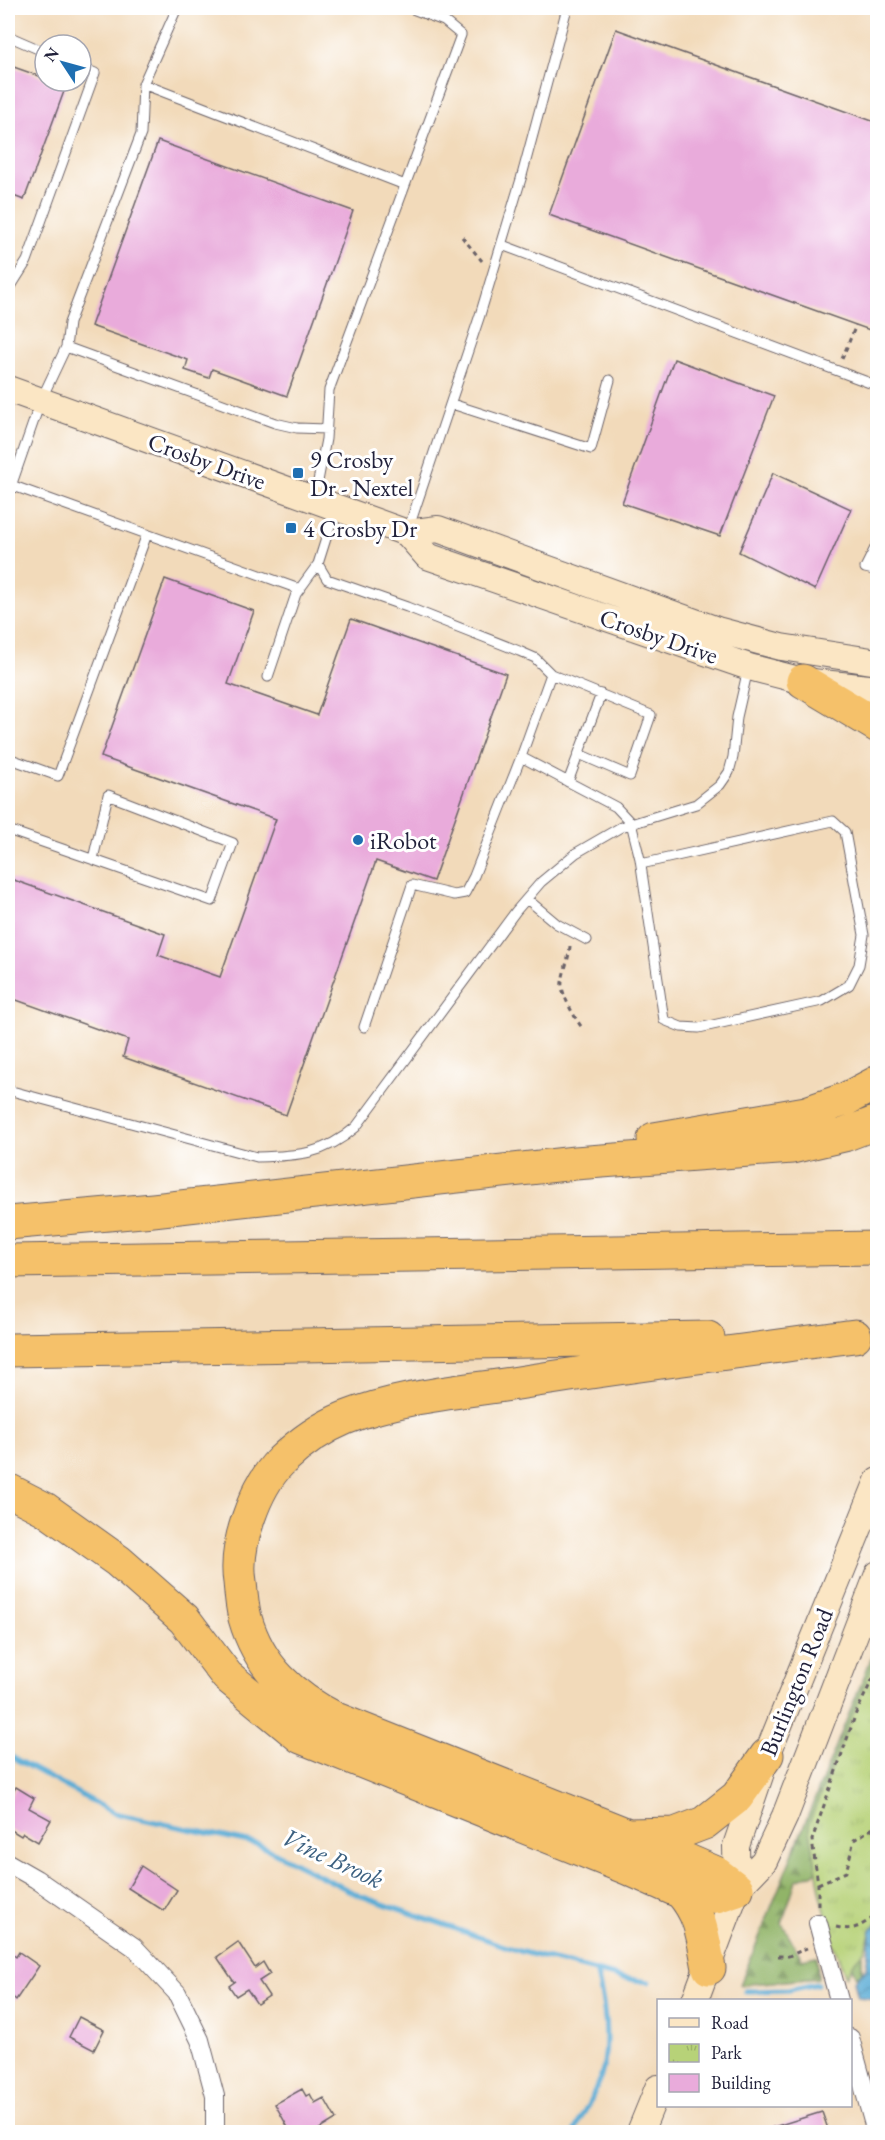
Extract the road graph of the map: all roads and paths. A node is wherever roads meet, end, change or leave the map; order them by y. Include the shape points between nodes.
1 (177, 8) edge
2 (410, 8) edge
3 (567, 8) edge
4 (8, 36) edge
5 (33, 47) edge
6 (143, 84) junction
7 (88, 93) edge
8 (405, 185) junction
9 (462, 237) dead end
10 (502, 245) junction
11 (482, 261) dead end
12 (8, 291) edge
13 (856, 325) dead end
14 (66, 347) junction
15 (837, 372) junction
16 (610, 380) dead end
17 (878, 386) edge
18 (8, 389) edge
19 (40, 400) junction
20 (452, 404) junction
21 (327, 429) junction
22 (9, 485) edge
23 (8, 495) edge
24 (325, 504) junction
25 (407, 533) junction
26 (147, 534) junction
27 (878, 542) edge
28 (318, 564) junction
29 (878, 571) edge
30 (299, 590) junction
31 (752, 654) junction
32 (878, 662) edge
33 (551, 674) junction
34 (268, 676) dead end
35 (803, 681) junction
36 (878, 689) edge
37 (601, 694) junction
38 (878, 726) edge
39 (579, 754) junction
40 (8, 758) edge
41 (521, 758) junction
42 (568, 782) junction
43 (631, 823) junction
44 (8, 830) edge
45 (93, 859) junction
46 (641, 864) junction
47 (527, 898) junction
48 (573, 932) junction
49 (587, 940) dead end
50 (364, 1027) dead end
51 (583, 1029) dead end
52 (878, 1082) edge
53 (8, 1090) edge
54 (878, 1122) edge
55 (575, 1163) junction
56 (8, 1223) edge
57 (878, 1248) edge
58 (8, 1261) edge
59 (866, 1335) edge
60 (8, 1350) edge
61 (878, 1481) edge
62 (8, 1490) edge
63 (878, 1574) edge
64 (878, 1668) edge
65 (767, 1755) junction
66 (878, 1825) edge
67 (628, 1835) junction
68 (8, 1863) edge
69 (818, 1884) junction
70 (737, 1889) junction
71 (681, 1892) junction
72 (878, 1915) edge
73 (822, 1939) junction
74 (778, 1956) dead end
75 (709, 1968) junction
76 (696, 1999) edge
77 (838, 1999) edge
78 (852, 2044) edge
79 (657, 2090) edge
80 (215, 2133) edge
81 (640, 2133) edge
82 (876, 2133) edge

1 - 6 lane
2 - 8 lane via 444,21 461,35
3 - 10 lane
4 - 5 lane
6 - 8 lane
6 - 14 lane via 141,134 69,323
7 - 12 lane via 27,261
8 - 21 lane via 329,390
9 - 11 path
10 - 15 lane
10 - 20 lane
13 - 15 path
14 - 19 lane
14 - 21 lane via 275,423
15 - 17 lane
16 - 20 lane via 591,449
18 - 19 main road, Crosby Drive
19 - 22 lane
19 - 24 main road, Crosby Drive
20 - 25 lane
21 - 24 lane
22 - 23 lane
22 - 26 lane
24 - 25 main road, Crosby Drive
24 - 28 lane
25 - 31 main road, Crosby Drive via 427,556
26 - 30 lane
26 - 40 lane via 58,776
27 - 29 lane via 865,568
28 - 30 lane
28 - 33 lane via 327,579 519,651 535,658
30 - 34 lane
31 - 32 main road, Crosby Drive via 781,647
31 - 35 main road, Crosby Drive
31 - 43 lane via 737,717 734,757 720,785 696,804
33 - 37 lane
33 - 41 lane
35 - 36 main road, Crosby Drive
35 - 38 highway
37 - 39 lane
37 - 39 lane via 651,715 630,776
39 - 42 lane
41 - 42 lane
41 - 50 lane via 465,893 454,895 412,885
42 - 43 lane via 616,807
43 - 46 lane
43 - 47 lane via 576,853
44 - 45 lane
45 - 45 lane via 212,901 233,843 108,795
46 - 46 lane via 833,821 845,832 864,935 859,965 849,985 822,1001 699,1028 681,1027 664,1020
47 - 48 lane via 557,924
47 - 53 lane via 356,1127 333,1144 290,1157 256,1157
48 - 49 lane
48 - 51 path via 562,987 575,1020
52 - 55 highway via 806,1113 619,1144
54 - 55 highway via 792,1147
55 - 56 highway
57 - 58 highway
59 - 60 highway
59 - 67 highway via 400,1401 344,1418 312,1436 280,1462 257,1496 243,1534 238,1573 245,1617 258,1651 285,1686 310,1706 336,1719
61 - 65 main road, Burlington Road
62 - 71 highway via 45,1509 118,1561 184,1619 227,1676 301,1737
63 - 70 main road, Burlington Road via 765,1861
64 - 69 path via 856,1713 812,1840
65 - 67 highway via 737,1797 704,1823 675,1834
65 - 70 main road, Burlington Road via 736,1846
66 - 69 path via 854,1840 846,1872
67 - 70 highway via 716,1874
68 - 80 street via 134,1947 177,1994 200,2040 215,2096
69 - 73 path
70 - 71 highway via 702,1897
70 - 75 main road, Burlington Road
71 - 75 highway via 693,1906 702,1928
72 - 73 path via 855,1929
73 - 74 path via 789,1956
73 - 77 street
75 - 76 main road, Burlington Road
78 - 82 street
79 - 81 main road

